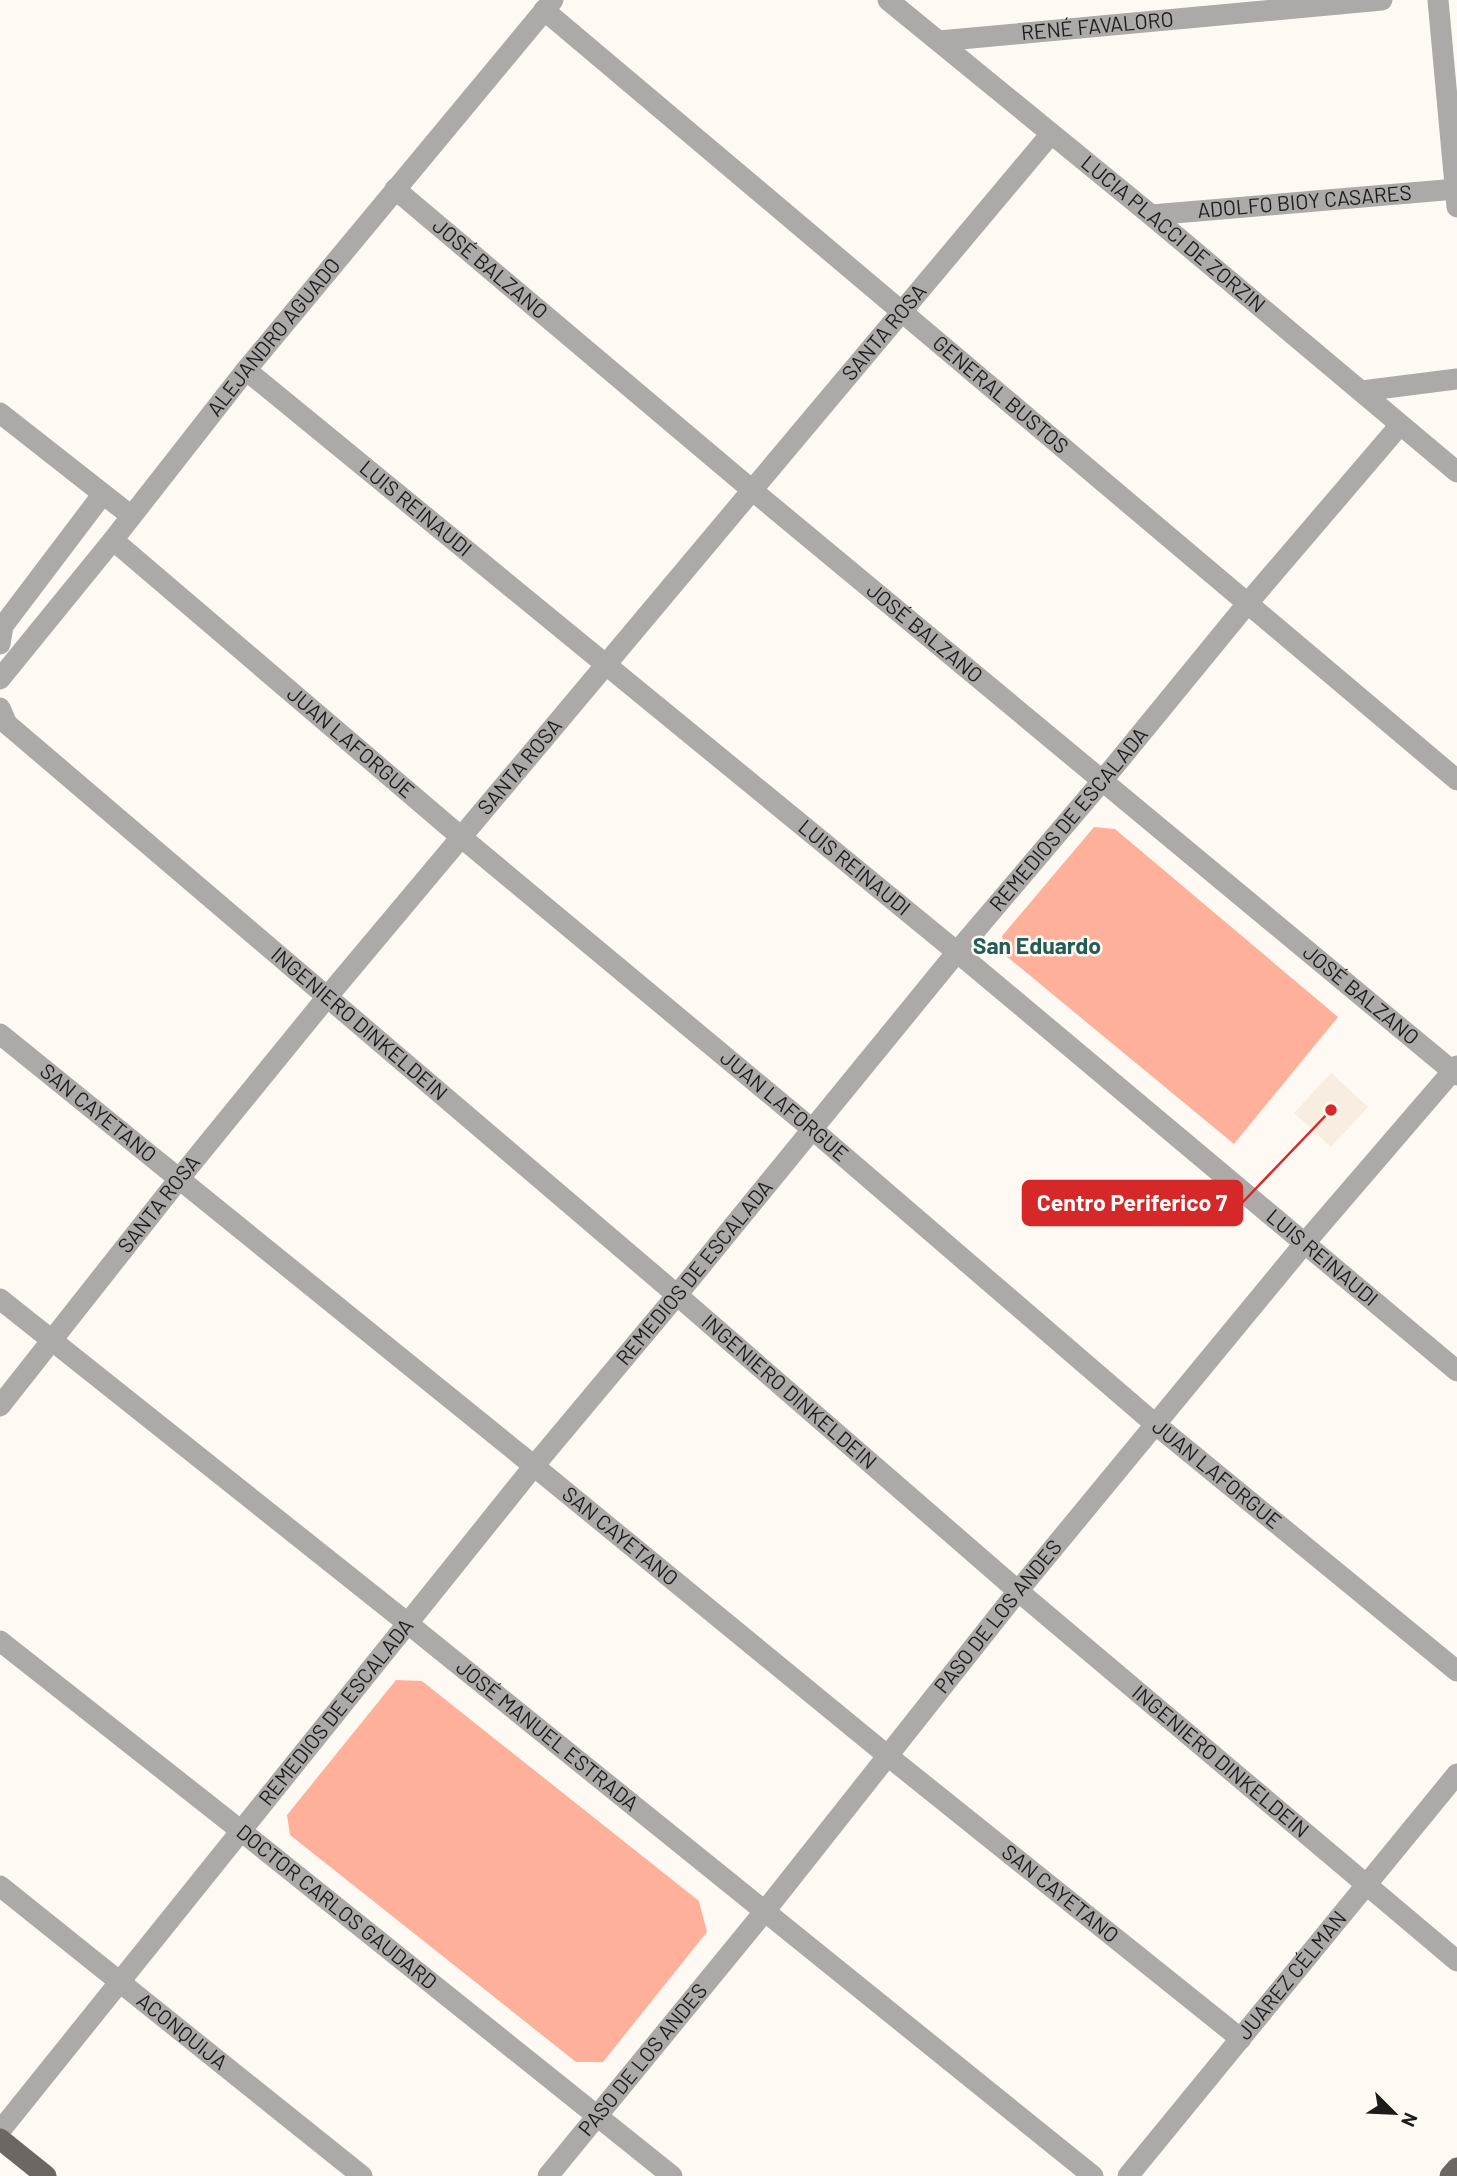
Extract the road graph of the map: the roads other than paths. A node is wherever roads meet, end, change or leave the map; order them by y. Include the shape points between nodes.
1 (888, 0) edge
2 (1382, 0) edge
3 (1438, 0) edge
4 (548, 5) edge
5 (939, 41) junction
6 (1050, 135) junction
7 (395, 189) junction
8 (1457, 195) edge
9 (1151, 215) junction
10 (902, 312) junction
11 (246, 369) junction
12 (1457, 379) edge
13 (1362, 391) junction
14 (0, 413) edge
15 (1400, 425) junction
16 (1457, 472) edge
17 (752, 490) junction
18 (102, 495) junction
19 (130, 515) junction
20 (113, 540) junction
21 (1247, 604) junction
22 (0, 644) edge
23 (607, 663) junction
24 (0, 680) edge
25 (0, 709) edge
26 (1457, 779) edge
27 (1103, 780) junction
28 (461, 836) junction
29 (957, 952) junction
30 (328, 996) junction
31 (0, 1034) edge
32 (1455, 1071) edge
33 (812, 1129) junction
34 (179, 1179) junction
35 (1304, 1244) junction
36 (677, 1295) junction
37 (0, 1299) edge
38 (52, 1341) junction
39 (1457, 1371) edge
40 (0, 1406) edge
41 (1155, 1424) junction
42 (534, 1465) junction
43 (1018, 1591) junction
44 (406, 1622) junction
45 (0, 1641) edge
46 (1457, 1671) edge
47 (888, 1756) junction
48 (1457, 1774) edge
49 (240, 1830) junction
50 (1367, 1884) junction
51 (0, 1886) edge
52 (765, 1911) junction
53 (1457, 1961) edge
54 (119, 1981) junction
55 (1241, 2039) junction
56 (597, 2117) junction
57 (0, 2131) edge
58 (0, 2139) edge
59 (1457, 2168) edge
60 (46, 2176) edge
61 (362, 2176) edge
62 (548, 2176) edge
63 (672, 2176) edge
64 (1093, 2176) edge
65 (1128, 2176) edge
66 (1451, 2176) edge

1 - 5 street, LUCIA PLACCI DE ZORZIN
2 - 5 street, RENÉ FAVALORO
3 - 8 street
4 - 7 street, ALEJANDRO AGUADO
4 - 10 street, GENERAL BUSTOS
5 - 6 street, LUCIA PLACCI DE ZORZIN
6 - 9 street, LUCIA PLACCI DE ZORZIN
6 - 10 street, SANTA ROSA
7 - 11 street, ALEJANDRO AGUADO
7 - 17 street, JOSÉ BALZANO
8 - 9 street, ADOLFO BIOY CASARES
9 - 13 street, LUCIA PLACCI DE ZORZIN
10 - 17 street, SANTA ROSA
10 - 21 street, GENERAL BUSTOS
11 - 19 street, ALEJANDRO AGUADO
11 - 23 street, LUIS REINAUDI
12 - 13 street
13 - 15 street, LUCIA PLACCI DE ZORZIN
14 - 18 street
15 - 16 street, LUCIA PLACCI DE ZORZIN
15 - 21 street, REMEDIOS DE ESCALADA
17 - 23 street, SANTA ROSA
17 - 27 street, JOSÉ BALZANO
18 - 19 street
18 - 22 street via 3,626
19 - 20 street, ALEJANDRO AGUADO
20 - 24 street, ALEJANDRO AGUADO
20 - 28 street, JUAN LAFORGUE
21 - 26 street, GENERAL BUSTOS
21 - 27 street, REMEDIOS DE ESCALADA
23 - 28 street, SANTA ROSA
23 - 29 street, LUIS REINAUDI
25 - 30 street, INGENIERO DINKELDEIN via 7,724
27 - 29 street, REMEDIOS DE ESCALADA
27 - 32 street, JOSÉ BALZANO
28 - 30 street, SANTA ROSA
28 - 33 street, JUAN LAFORGUE
29 - 33 street, REMEDIOS DE ESCALADA
29 - 35 street, LUIS REINAUDI
30 - 34 street, SANTA ROSA
30 - 36 street, INGENIERO DINKELDEIN
31 - 34 street, SAN CAYETANO
32 - 35 street, PASO DE LOS ANDES
33 - 36 street, REMEDIOS DE ESCALADA
33 - 41 street, JUAN LAFORGUE
34 - 38 street, SANTA ROSA
34 - 42 street, SAN CAYETANO
35 - 39 street, LUIS REINAUDI
35 - 41 street, PASO DE LOS ANDES
36 - 42 street, REMEDIOS DE ESCALADA
36 - 43 street, INGENIERO DINKELDEIN
37 - 38 street, JOSÉ MANUEL ESTRADA
38 - 40 street, SANTA ROSA
38 - 44 street, JOSÉ MANUEL ESTRADA
41 - 43 street, PASO DE LOS ANDES
41 - 46 street, JUAN LAFORGUE
42 - 44 street, REMEDIOS DE ESCALADA
42 - 47 street, SAN CAYETANO
43 - 47 street, PASO DE LOS ANDES
43 - 50 street, INGENIERO DINKELDEIN
44 - 49 street, REMEDIOS DE ESCALADA
44 - 52 street, JOSÉ MANUEL ESTRADA
45 - 49 street, DOCTOR CARLOS GAUDARD
47 - 52 street, PASO DE LOS ANDES
47 - 55 street, SAN CAYETANO
48 - 50 street, JUAREZ CÉLMAN
49 - 54 street, REMEDIOS DE ESCALADA
49 - 56 street, DOCTOR CARLOS GAUDARD
50 - 53 street, INGENIERO DINKELDEIN
50 - 55 street, JUAREZ CÉLMAN
51 - 54 street, ACONQUIJA
52 - 56 street, PASO DE LOS ANDES
52 - 64 street, JOSÉ MANUEL ESTRADA
54 - 57 street, REMEDIOS DE ESCALADA
54 - 61 street, ACONQUIJA
55 - 65 street, JUAREZ CÉLMAN
56 - 62 street, PASO DE LOS ANDES
56 - 63 street, DOCTOR CARLOS GAUDARD
58 - 60 main road
59 - 66 main road

